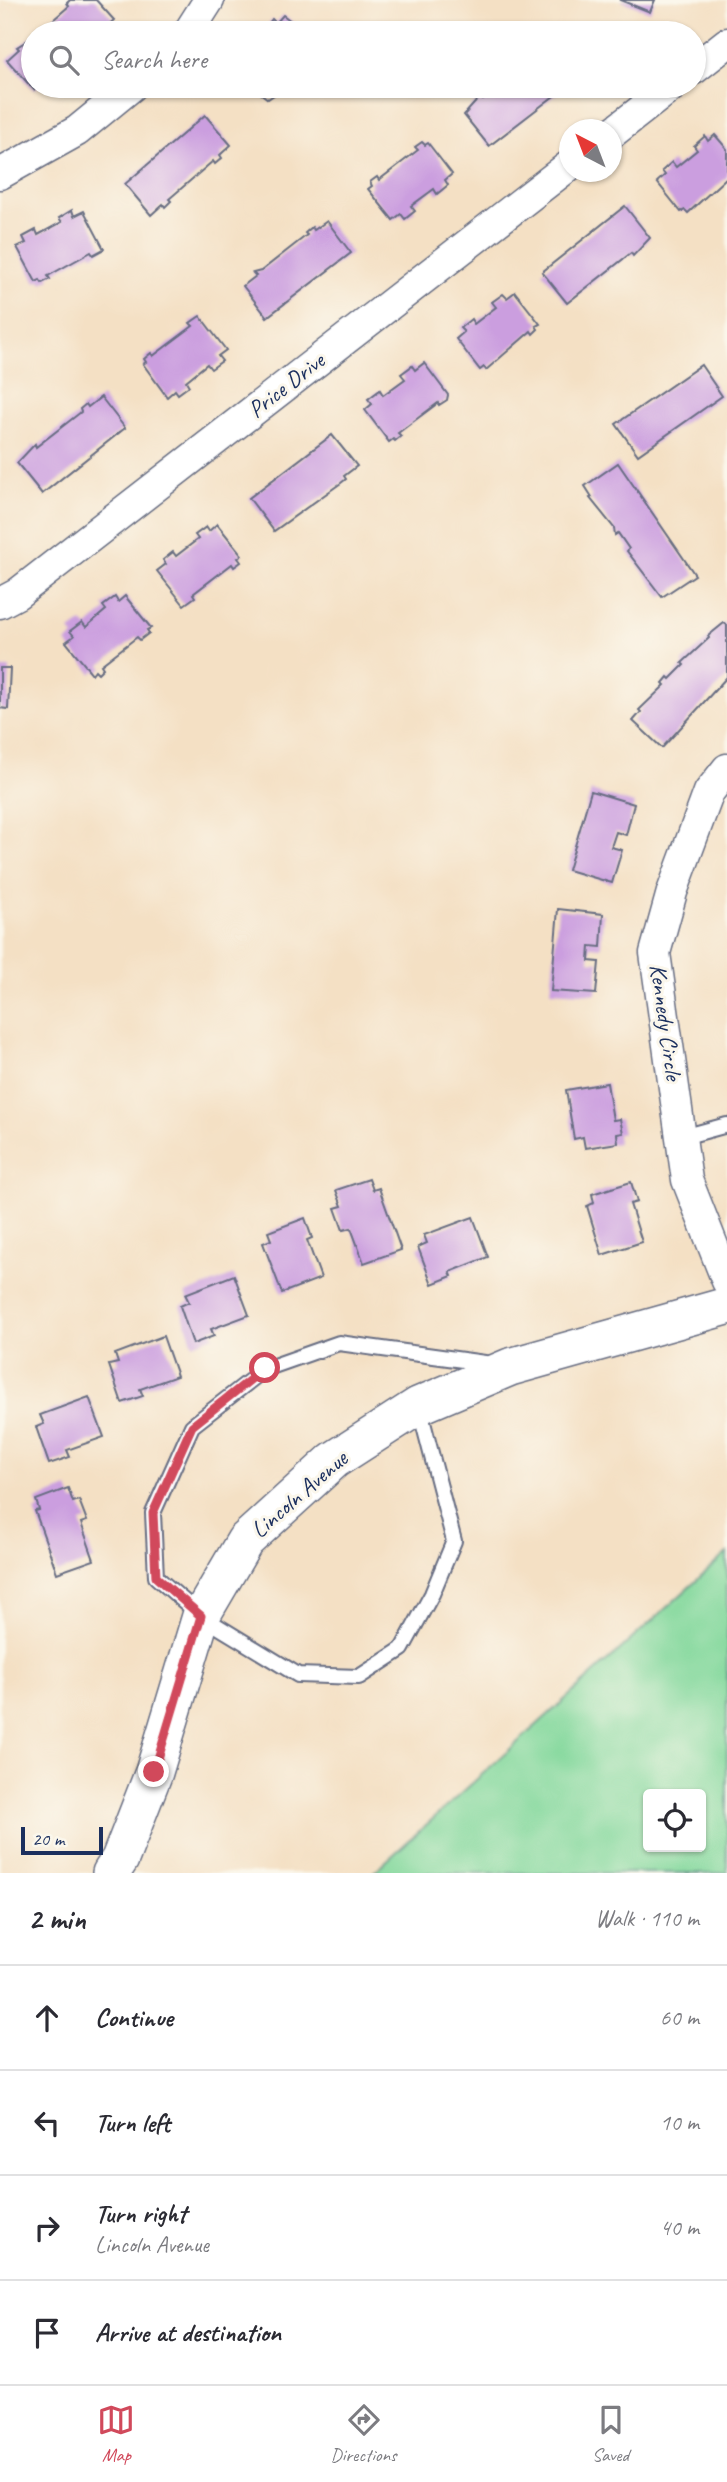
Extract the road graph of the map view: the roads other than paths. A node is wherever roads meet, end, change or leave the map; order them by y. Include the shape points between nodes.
1 (209, 0) edge
2 (196, 21) edge
3 (727, 43) edge
4 (706, 60) edge
5 (117, 98) edge
6 (656, 98) edge
7 (622, 125) edge
8 (559, 173) edge
9 (0, 174) edge
10 (0, 603) edge
11 (727, 769) edge
12 (727, 1125) edge
13 (683, 1137) junction
14 (727, 1281) edge
15 (727, 1306) edge
16 (510, 1367) junction
17 (418, 1406) junction
18 (201, 1616) junction
19 (111, 1873) edge

1 - 2 street
3 - 4 street
5 - 9 street via 77,131
6 - 7 street
8 - 10 street, Price Drive
11 - 13 street, Kennedy Circle via 709,792 655,953
12 - 13 lane
13 - 14 street, Kennedy Circle via 687,1180
15 - 16 street, Lincoln Avenue
16 - 17 street, Lincoln Avenue
16 - 18 lane via 339,1343 265,1368 192,1426 153,1513 153,1526 156,1577
17 - 18 street, Lincoln Avenue via 334,1460 245,1541
17 - 18 lane via 454,1541 402,1649 359,1677 298,1675
18 - 19 street, Lincoln Avenue via 154,1772

